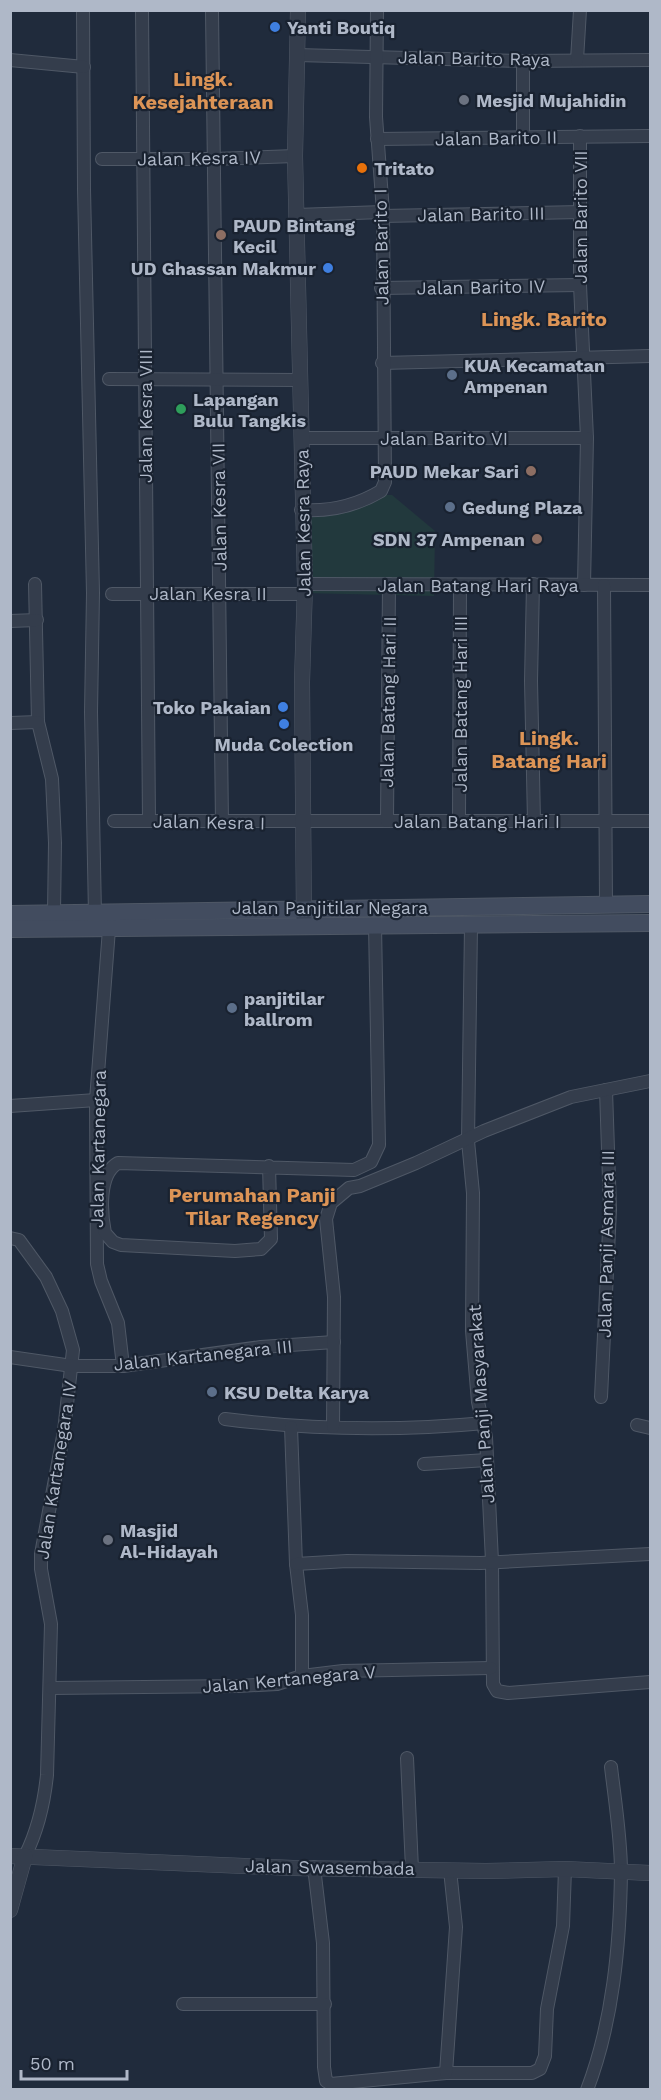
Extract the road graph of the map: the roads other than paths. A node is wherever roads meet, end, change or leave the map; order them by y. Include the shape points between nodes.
1 (83, 10) edge
2 (142, 10) edge
3 (212, 10) edge
4 (298, 10) edge
5 (377, 10) edge
6 (580, 10) edge
7 (297, 55) junction
8 (376, 56) junction
9 (10, 60) edge
10 (577, 60) junction
11 (651, 60) edge
12 (523, 61) junction
13 (84, 67) junction
14 (580, 136) junction
15 (651, 136) edge
16 (523, 137) junction
17 (377, 139) junction
18 (295, 156) junction
19 (102, 159) dead end
20 (142, 159) junction
21 (214, 159) junction
22 (581, 212) junction
23 (382, 214) junction
24 (296, 215) junction
25 (580, 285) junction
26 (381, 288) junction
27 (582, 356) junction
28 (651, 356) edge
29 (382, 363) junction
30 (109, 379) dead end
31 (217, 380) junction
32 (300, 380) junction
33 (145, 381) junction
34 (301, 438) junction
35 (384, 438) junction
36 (587, 438) junction
37 (301, 510) junction
38 (35, 584) dead end
39 (389, 584) junction
40 (533, 584) junction
41 (584, 585) junction
42 (604, 585) junction
43 (651, 585) edge
44 (460, 586) junction
45 (305, 589) junction
46 (220, 592) junction
47 (148, 593) junction
48 (112, 594) dead end
49 (37, 620) junction
50 (10, 621) edge
51 (38, 722) junction
52 (10, 723) edge
53 (387, 820) junction
54 (606, 820) junction
55 (651, 820) edge
56 (114, 821) dead end
57 (149, 821) junction
58 (459, 821) junction
59 (534, 821) junction
60 (222, 823) junction
61 (304, 823) junction
62 (606, 904) junction
63 (651, 904) edge
64 (303, 907) junction
65 (54, 912) junction
66 (10, 914) edge
67 (95, 914) junction
68 (651, 923) edge
69 (375, 925) junction
70 (471, 926) junction
71 (304, 927) junction
72 (10, 929) edge
73 (109, 929) junction
74 (651, 1081) edge
75 (606, 1090) junction
76 (96, 1100) junction
77 (10, 1106) edge
78 (468, 1140) junction
79 (269, 1166) junction
80 (10, 1238) edge
81 (334, 1342) junction
82 (10, 1357) edge
83 (72, 1366) junction
84 (123, 1366) junction
85 (601, 1397) dead end
86 (225, 1419) dead end
87 (485, 1424) junction
88 (637, 1425) dead end
89 (333, 1426) junction
90 (291, 1427) junction
91 (651, 1428) edge
92 (487, 1460) junction
93 (424, 1464) dead end
94 (651, 1554) edge
95 (492, 1561) junction
96 (296, 1564) junction
97 (491, 1668) junction
98 (302, 1676) junction
99 (651, 1682) edge
100 (51, 1688) junction
101 (407, 1758) dead end
102 (611, 1767) dead end
103 (18, 1856) edge
104 (314, 1867) junction
105 (412, 1869) junction
106 (565, 1869) junction
107 (450, 1870) junction
108 (621, 1871) junction
109 (651, 1873) edge
110 (10, 1910) edge
111 (183, 2004) dead end
112 (325, 2004) junction
113 (446, 2073) junction
114 (331, 2087) edge
115 (587, 2090) edge

1 - 13 street
2 - 20 street, Jalan Kesra VIII
3 - 21 street, Jalan Kesra VII
4 - 7 street, Jalan Kesra Raya
5 - 8 street, Jalan Barito I
6 - 10 street
7 - 8 street, Jalan Barito Raya
7 - 18 street, Jalan Kesra Raya
8 - 12 street, Jalan Barito Raya
8 - 17 street, Jalan Barito I
9 - 13 street
10 - 11 street, Jalan Barito Raya
10 - 12 street, Jalan Barito Raya
12 - 16 street
13 - 67 street
14 - 15 street, Jalan Barito II
14 - 16 street, Jalan Barito II
14 - 22 street, Jalan Barito VII
16 - 17 street, Jalan Barito II
17 - 23 street, Jalan Barito I
18 - 21 street, Jalan Kesra IV
18 - 24 street, Jalan Kesra Raya
19 - 20 street, Jalan Kesra IV
20 - 21 street, Jalan Kesra IV
20 - 33 street, Jalan Kesra VIII
21 - 31 street, Jalan Kesra VII
22 - 23 street, Jalan Barito III
22 - 25 street, Jalan Barito VII
23 - 24 street, Jalan Barito III
23 - 26 street, Jalan Barito I
24 - 32 street, Jalan Kesra Raya
25 - 26 street, Jalan Barito IV
25 - 27 street, Jalan Barito VII
26 - 29 street, Jalan Barito I
27 - 28 street
27 - 29 street
27 - 36 street, Jalan Barito VII
29 - 35 street, Jalan Barito I
30 - 33 street
31 - 32 street
31 - 33 street
31 - 46 street, Jalan Kesra VII
32 - 34 street, Jalan Kesra Raya
33 - 47 street, Jalan Kesra VIII
34 - 35 street, Jalan Barito VI
34 - 37 street, Jalan Kesra Raya
35 - 36 street, Jalan Barito VI
35 - 37 street, Jalan Barito I via 381,491 343,507
36 - 41 street, Jalan Barito VII
37 - 45 street, Jalan Kesra Raya
38 - 49 street
39 - 44 street, Jalan Batang Hari Raya
39 - 45 street, Jalan Batang Hari Raya
39 - 53 street, Jalan Batang Hari II
40 - 41 street, Jalan Batang Hari Raya
40 - 44 street, Jalan Batang Hari Raya
40 - 59 street
41 - 42 street, Jalan Batang Hari Raya
42 - 43 street, Jalan Batang Hari Raya
42 - 54 street
44 - 58 street, Jalan Batang Hari III
45 - 46 street, Jalan Kesra II
45 - 61 street, Jalan Kesra Raya
46 - 47 street, Jalan Kesra II
46 - 60 street, Jalan Kesra VII
47 - 48 street, Jalan Kesra II
47 - 57 street, Jalan Kesra VIII
49 - 50 street
49 - 51 street
51 - 52 street
51 - 65 street via 51,780
53 - 58 street, Jalan Batang Hari I
53 - 61 street, Jalan Batang Hari I
54 - 55 street, Jalan Batang Hari I
54 - 59 street, Jalan Batang Hari I
54 - 62 street
56 - 57 street, Jalan Kesra I
57 - 60 street, Jalan Kesra I
58 - 59 street, Jalan Batang Hari I
60 - 61 street, Jalan Kesra I
61 - 64 street, Jalan Kesra Raya
62 - 63 main road
62 - 64 main road
64 - 67 main road
64 - 71 street, Jalan Kesra Raya
65 - 66 main road
65 - 67 main road
68 - 70 main road, Jalan Panjitilar Negara
69 - 70 main road, Jalan Panjitilar Negara
69 - 71 main road, Jalan Panjitilar Negara
69 - 79 street via 379,1145 376,1155 367,1165 354,1170
70 - 78 street, Jalan Panji Masyarakat
71 - 73 main road, Jalan Panjitilar Negara
72 - 73 main road, Jalan Panjitilar Negara
73 - 76 street, Jalan Kartanegara
74 - 75 street
75 - 78 street via 571,1097
75 - 85 street, Jalan Panji Asmara III via 610,1210
76 - 77 street
76 - 84 street, Jalan Kartanegara via 97,1264 118,1323
78 - 81 street via 349,1188 331,1203 326,1219
78 - 87 street, Jalan Panji Masyarakat via 473,1193 472,1330 478,1402
79 - 79 street via 118,1163 104,1179 105,1233 121,1245 261,1249 271,1239
80 - 83 street, Jalan Kartanegara IV via 19,1240 39,1267 68,1328
81 - 84 street, Jalan Kartanegara III via 261,1347
81 - 89 street
82 - 83 street, Jalan Kartanegara III
83 - 84 street, Jalan Kartanegara III
83 - 100 street, Jalan Kartanegara IV via 41,1554 51,1624
86 - 90 street
87 - 89 street via 416,1429
87 - 92 street, Jalan Panji Masyarakat
88 - 91 street
89 - 90 street
90 - 96 street
92 - 93 street
92 - 95 street, Jalan Panji Masyarakat
94 - 95 street
95 - 96 street
95 - 97 street, Jalan Panji Masyarakat
96 - 98 street via 302,1615
97 - 98 street, Jalan Kertanegara V via 343,1671
97 - 99 street, Jalan Panji Masyarakat via 493,1684 500,1692
98 - 100 street, Jalan Kertanegara V via 277,1684 238,1686
100 - 103 street, Jalan Kartanegara IV via 45,1800 35,1835
101 - 105 street
102 - 108 street
103 - 104 street, Jalan Swasembada
103 - 110 street
104 - 105 street, Jalan Swasembada
104 - 112 street
105 - 107 street, Jalan Swasembada
106 - 107 street, Jalan Swasembada
106 - 108 street, Jalan Swasembada
106 - 113 street via 563,1926 547,2009 543,2064 532,2073
107 - 113 street via 456,1926
108 - 109 street, Jalan Swasembada
108 - 115 street via 614,1976 597,2061
111 - 112 street
112 - 114 street via 324,2067
113 - 114 street

